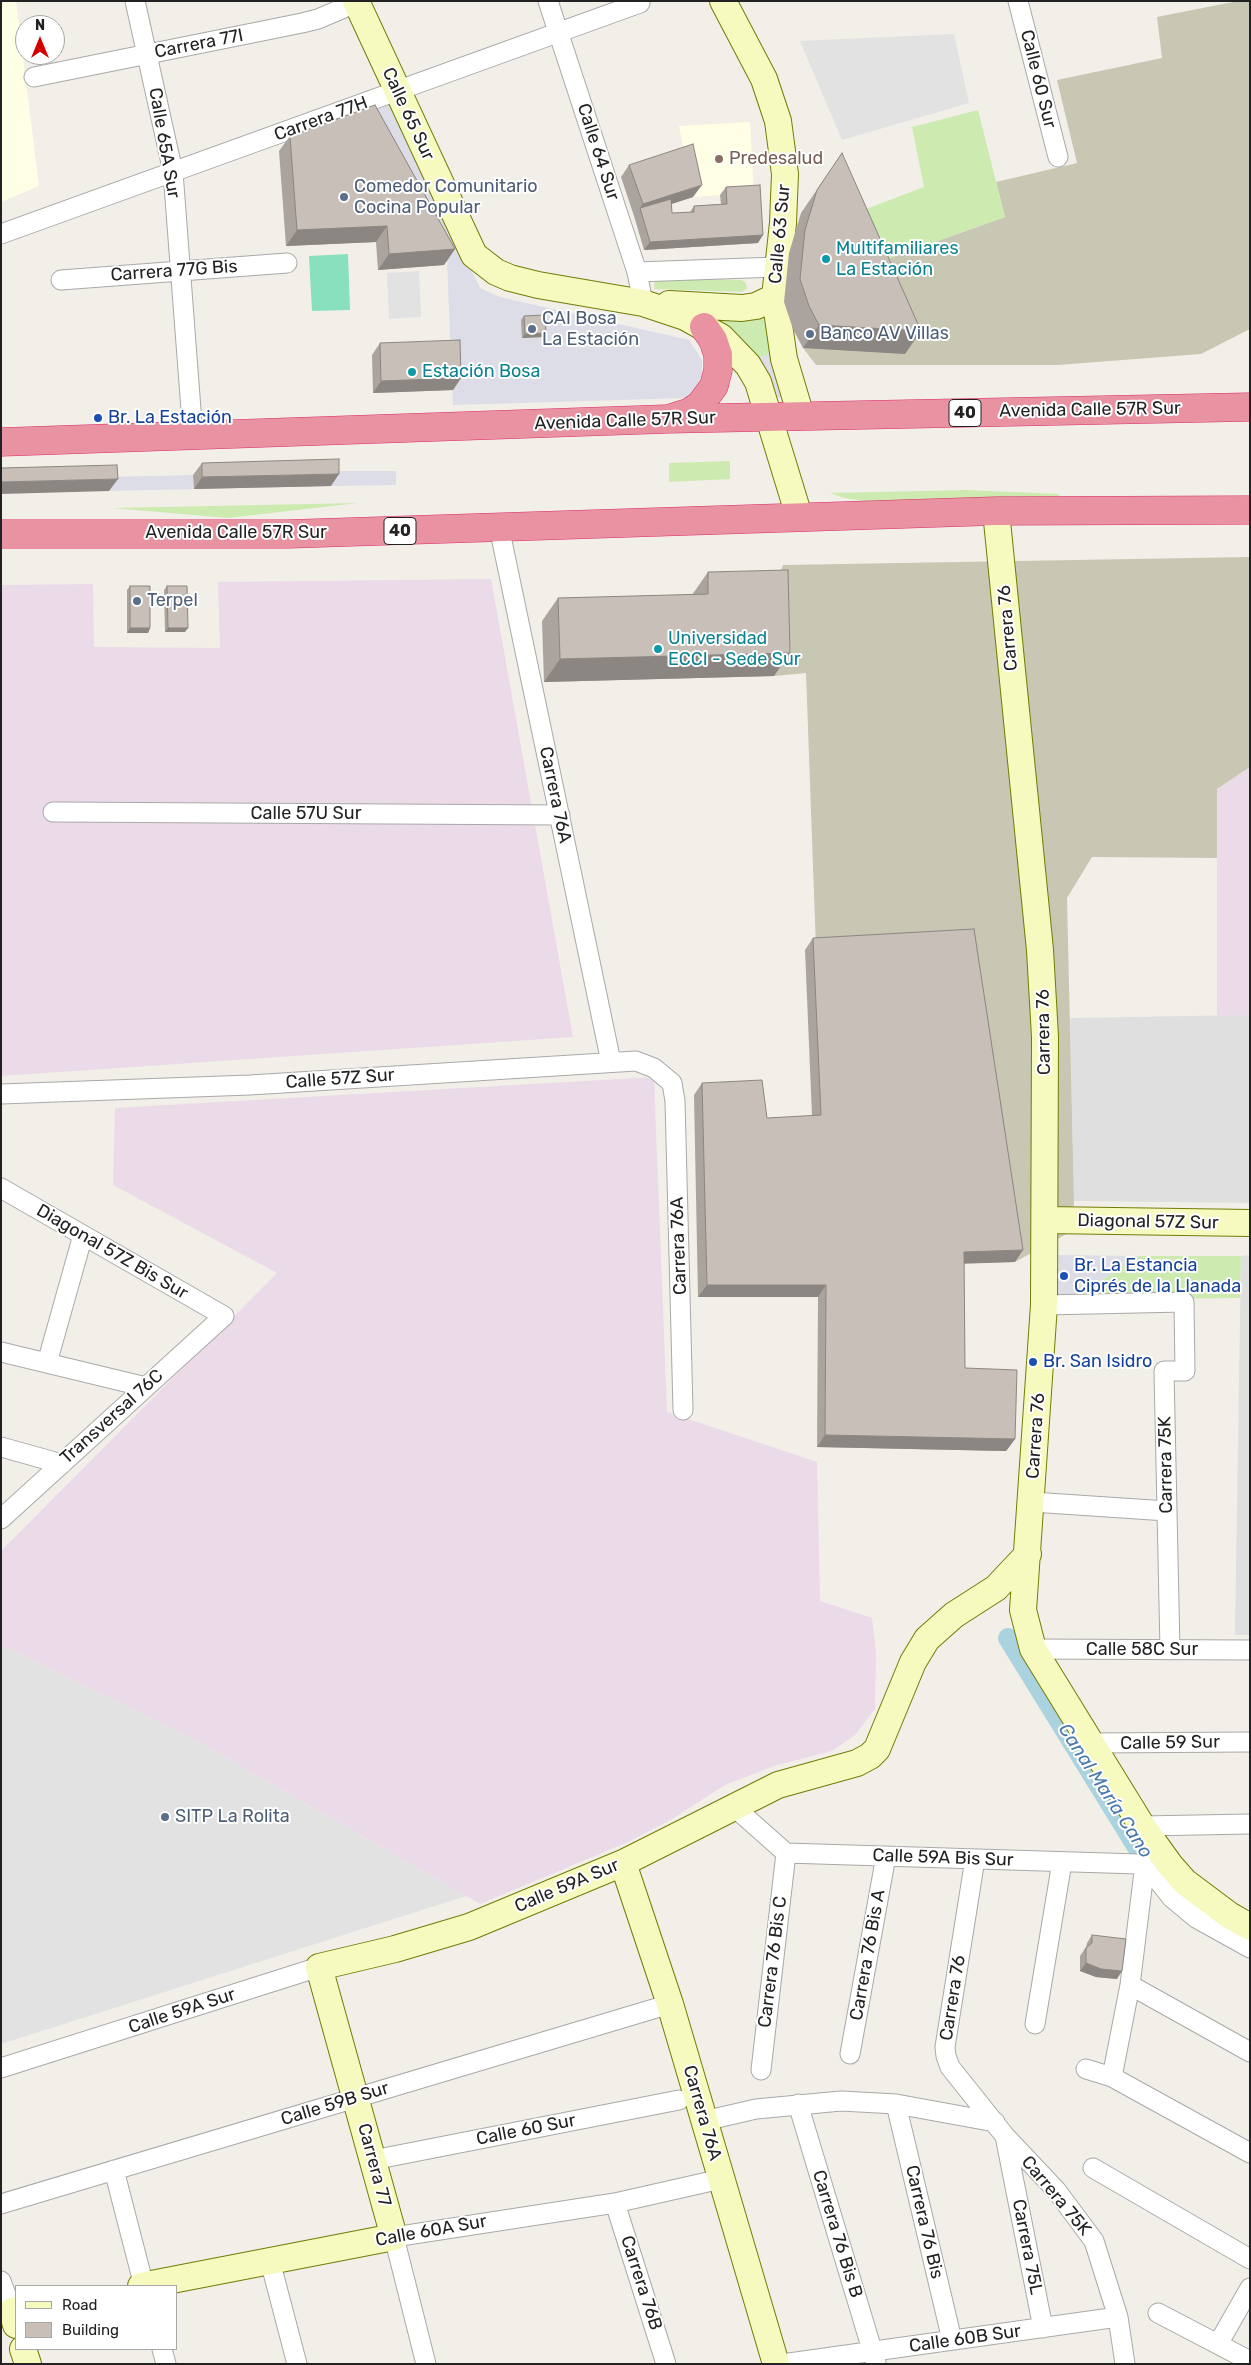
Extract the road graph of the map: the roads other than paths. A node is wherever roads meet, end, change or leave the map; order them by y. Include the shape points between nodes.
1 (134, 1) edge
2 (548, 1) edge
3 (723, 1) edge
4 (1018, 1) edge
5 (358, 2) edge
6 (640, 3) dead end
7 (558, 32) junction
8 (147, 54) junction
9 (34, 77) dead end
10 (398, 91) junction
11 (1058, 157) dead end
12 (173, 172) junction
13 (1, 234) edge
14 (287, 263) dead end
15 (777, 267) junction
16 (179, 270) junction
17 (638, 272) junction
18 (61, 280) dead end
19 (775, 297) junction
20 (643, 303) junction
21 (704, 327) junction
22 (1250, 392) edge
23 (1217, 407) junction
24 (1250, 407) edge
25 (768, 416) junction
26 (801, 416) junction
27 (667, 419) junction
28 (193, 436) junction
29 (1, 442) edge
30 (1250, 510) edge
31 (996, 511) junction
32 (799, 516) junction
33 (499, 527) junction
34 (1, 534) edge
35 (53, 812) dead end
36 (560, 815) junction
37 (611, 1062) junction
38 (672, 1082) joint
39 (1, 1094) edge
40 (2, 1190) edge
41 (1046, 1220) junction
42 (1250, 1223) edge
43 (83, 1235) junction
44 (1044, 1305) junction
45 (224, 1316) joint
46 (1, 1352) edge
47 (47, 1363) junction
48 (146, 1387) junction
49 (683, 1410) dead end
50 (1, 1447) edge
51 (62, 1464) junction
52 (1032, 1502) junction
53 (1167, 1511) junction
54 (1, 1519) edge
55 (1028, 1554) junction
56 (1034, 1649) junction
57 (1170, 1650) junction
58 (1250, 1650) edge
59 (1250, 1742) edge
60 (1091, 1744) junction
61 (733, 1806) junction
62 (1250, 1824) edge
63 (1142, 1826) junction
64 (786, 1853) junction
65 (886, 1856) junction
66 (975, 1859) junction
67 (1062, 1862) junction
68 (623, 1864) junction
69 (1158, 1865) junction
70 (1243, 1919) edge
71 (1250, 1948) edge
72 (319, 1967) junction
73 (1130, 1985) junction
74 (670, 2004) junction
75 (1035, 2024) dead end
76 (1250, 2052) edge
77 (850, 2054) dead end
78 (1, 2068) edge
79 (1086, 2069) dead end
80 (761, 2070) dead end
81 (1112, 2077) junction
82 (356, 2098) junction
83 (679, 2100) dead end
84 (798, 2104) junction
85 (896, 2104) junction
86 (704, 2121) junction
87 (1000, 2129) junction
88 (1250, 2153) edge
89 (373, 2160) junction
90 (1093, 2168) dead end
91 (114, 2170) junction
92 (721, 2179) junction
93 (615, 2203) junction
94 (1, 2204) edge
95 (394, 2237) junction
96 (1250, 2259) edge
97 (270, 2261) junction
98 (1, 2281) edge
99 (143, 2285) edge
100 (148, 2285) edge
101 (1250, 2288) edge
102 (1158, 2312) dead end
103 (12, 2315) edge
104 (1118, 2317) junction
105 (1043, 2328) junction
106 (952, 2340) junction
107 (1218, 2344) junction
108 (23, 2350) edge
109 (162, 2350) edge
110 (874, 2358) edge
111 (1250, 2361) edge
112 (28, 2364) edge
113 (166, 2364) edge
114 (297, 2364) edge
115 (426, 2364) edge
116 (666, 2364) edge
117 (776, 2364) edge
118 (782, 2364) edge
119 (1125, 2364) edge

1 - 8 street, Calle 65A Sur
2 - 7 street, Calle 64 Sur
3 - 15 street, Calle 63 Sur via 764,79 778,121 786,174
4 - 11 street, Calle 60 Sur
5 - 8 street, Carrera 77I via 302,23
5 - 10 street, Calle 65 Sur
6 - 7 street, Carrera 77H
7 - 10 street, Carrera 77H
7 - 17 street, Calle 64 Sur
8 - 9 street, Carrera 77I
8 - 12 street, Calle 65A Sur
10 - 12 street, Carrera 77H
10 - 20 street, Calle 65 Sur via 470,248 480,260 496,272 529,284
12 - 13 street, Carrera 77H
12 - 16 street, Calle 65A Sur
14 - 16 street, Carrera 77G Bis
15 - 17 street
15 - 19 street, Calle 63 Sur
16 - 18 street, Carrera 77G Bis
16 - 28 street, Calle 65A Sur
17 - 20 street, Calle 64 Sur
19 - 20 street via 756,306 742,308
19 - 26 street, Calle 63 Sur via 784,359
20 - 21 street
21 - 25 street via 721,337 748,365
21 - 27 highway via 718,355 714,386 700,405
22 - 23 highway
23 - 24 highway, Avenida Calle 57R Sur / 40
23 - 26 highway, Avenida Calle 57R Sur / 40
25 - 26 highway, Avenida Calle 57R Sur / 40
25 - 27 highway, Avenida Calle 57R Sur / 40
25 - 32 street
27 - 28 highway, Avenida Calle 57R Sur / 40
28 - 29 highway, Avenida Calle 57R Sur / 40
30 - 31 highway, Avenida Calle 57R Sur / 40
31 - 32 highway, Avenida Calle 57R Sur / 40
31 - 41 street, Carrera 76 via 1042,972
32 - 33 highway, Avenida Calle 57R Sur / 40
33 - 34 highway, Avenida Calle 57R Sur / 40 via 268,534
33 - 36 street, Carrera 76A
35 - 36 street, Calle 57U Sur
36 - 37 street, Carrera 76A
37 - 38 street, Calle 57Z Sur via 636,1061 654,1068
37 - 39 street, Calle 57Z Sur via 250,1085
38 - 49 street, Carrera 76A
40 - 43 street, Diagonal 57Z Bis Sur
41 - 42 street, Diagonal 57Z Sur
41 - 44 street, Carrera 76
43 - 45 street, Diagonal 57Z Bis Sur
43 - 47 street
44 - 52 street, Carrera 76
44 - 53 street, Carrera 75K via 1184,1302 1185,1371 1164,1371
45 - 48 street, Transversal 76C
46 - 47 street
47 - 48 street
48 - 51 street, Transversal 76C
50 - 51 street
51 - 54 street, Transversal 76C
52 - 53 street
52 - 55 street, Carrera 76
53 - 57 street, Carrera 75K
55 - 56 street, Carrera 76 via 1023,1610
55 - 61 street, Calle 59A Sur via 996,1588 954,1615 927,1639 913,1662 877,1749 870,1756 778,1785
56 - 57 street, Calle 58C Sur
56 - 60 street, Carrera 76
57 - 58 street, Calle 58C Sur
59 - 60 street, Calle 59 Sur
60 - 63 street, Carrera 76
61 - 64 street
61 - 68 street, Calle 59A Sur
62 - 63 street
63 - 69 street, Carrera 76
64 - 65 street, Calle 59A Bis Sur
64 - 80 street, Carrera 76 Bis C
65 - 66 street, Calle 59A Bis Sur
65 - 77 street, Carrera 76 Bis A
66 - 67 street, Calle 59A Bis Sur
66 - 87 street, Carrera 76 via 945,2047 950,2067
67 - 69 street, Calle 59A Bis Sur
67 - 75 street
68 - 72 street, Calle 59A Sur via 469,1927
68 - 74 street, Carrera 76A
69 - 70 street, Carrera 76
69 - 71 street via 1172,1898 1190,1913
69 - 73 street
72 - 78 street, Calle 59A Sur
72 - 82 street, Carrera 77
73 - 76 street
73 - 81 street
74 - 82 street, Calle 59B Sur
74 - 86 street, Carrera 76A
79 - 81 street
81 - 88 street
82 - 89 street, Carrera 77
82 - 91 street, Calle 59B Sur
83 - 89 street, Calle 60 Sur
84 - 85 street via 841,2101
84 - 86 street via 756,2109
84 - 110 street, Carrera 76 Bis B
85 - 87 street
85 - 106 street, Carrera 76 Bis
86 - 92 street, Carrera 76A
87 - 104 street, Carrera 75K via 1056,2190 1094,2241
87 - 105 street, Carrera 75L
89 - 95 street, Carrera 77
90 - 96 street
91 - 94 street, Calle 59B Sur
91 - 99 street
92 - 93 street, Calle 60A Sur
92 - 117 street, Carrera 76A
93 - 95 street, Calle 60A Sur
93 - 116 street, Carrera 76B
95 - 97 street, Calle 60A Sur
95 - 115 street, Carrera 77
97 - 100 street, Calle 60A Sur
97 - 114 street
98 - 103 street
101 - 107 street
102 - 107 street
104 - 105 street, Calle 60B Sur
104 - 119 street, Carrera 75K
105 - 106 street, Calle 60B Sur
106 - 110 street, Calle 60B Sur
107 - 111 street
108 - 112 street
109 - 113 street
110 - 118 street, Calle 60B Sur

